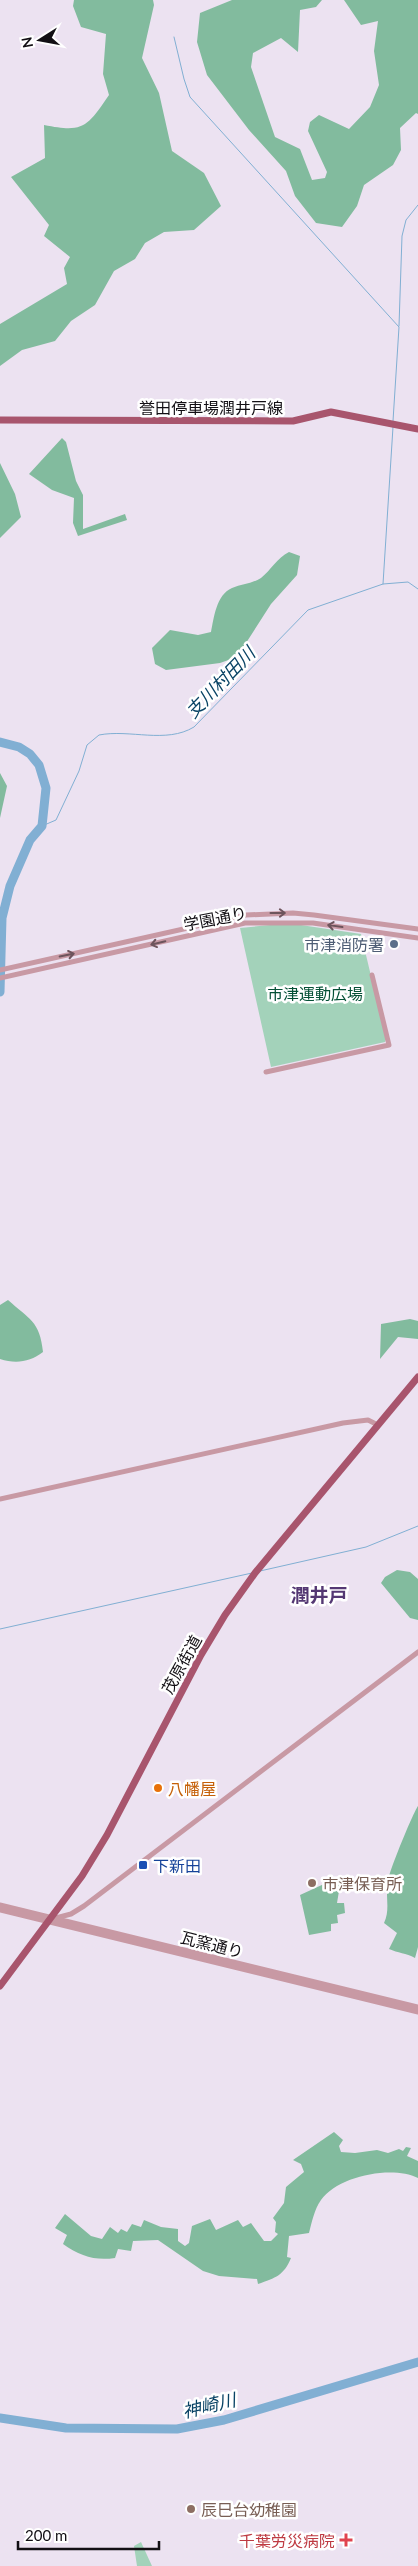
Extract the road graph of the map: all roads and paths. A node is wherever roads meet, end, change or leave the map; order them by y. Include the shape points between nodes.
1 (0, 420) edge
2 (418, 429) edge
3 (379, 924) junction
4 (418, 929) edge
5 (378, 932) junction
6 (418, 938) edge
7 (0, 970) edge
8 (372, 975) dead end
9 (0, 978) edge
10 (266, 1072) dead end
11 (418, 1377) edge
12 (378, 1425) junction
13 (0, 1499) edge
14 (418, 1652) edge
15 (0, 1905) edge
16 (0, 1910) edge
17 (50, 1921) junction
18 (0, 1986) edge
19 (418, 2007) edge
20 (418, 2012) edge

1 - 2 main road, 誉田停車場潤井戸線 via 294,421 331,412
3 - 4 street
3 - 5 street
7 -> 3 street via 246,915 293,913
5 - 6 street, 学園通り
5 -> 9 street, 学園通り via 294,922 245,923
8 - 10 street via 389,1045
11 - 12 main road, 茂原街道
12 - 13 street via 368,1420 343,1423
12 - 17 main road, 茂原街道 via 255,1573 225,1615 107,1834
14 - 17 street via 84,1906
15 - 17 street, 瓦窯通り
16 - 17 street, 瓦窯通り
17 - 18 main road, 茂原街道
17 - 19 street, 瓦窯通り
17 - 20 street, 瓦窯通り

